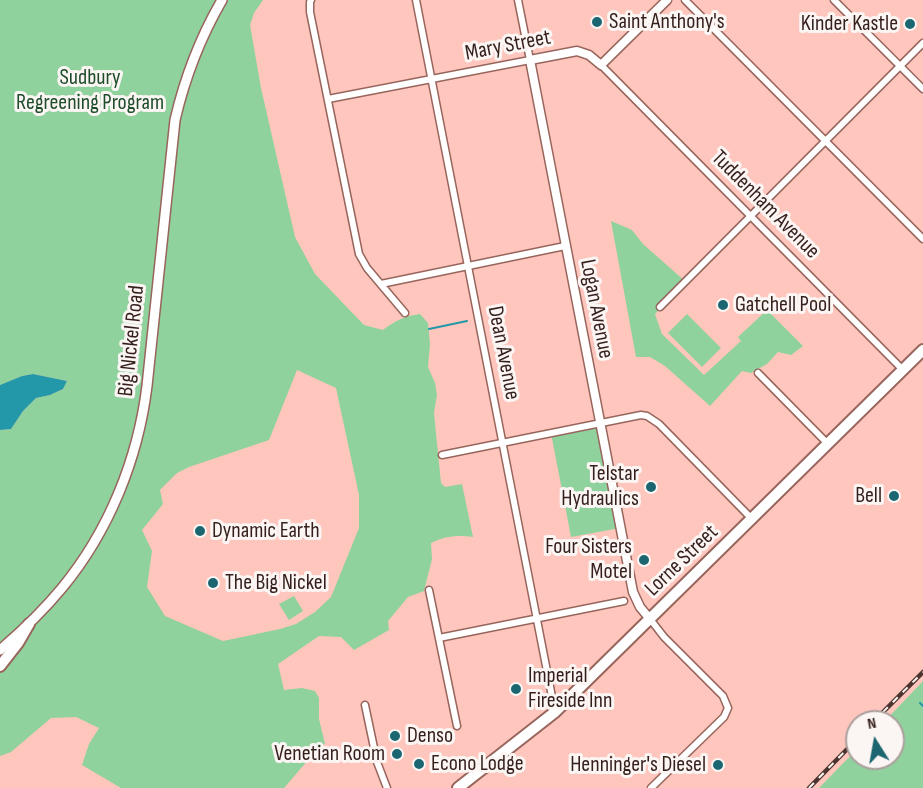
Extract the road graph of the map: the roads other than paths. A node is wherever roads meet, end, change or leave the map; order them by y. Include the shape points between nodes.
1 (222, 0) edge
2 (416, 0) edge
3 (518, 0) edge
4 (667, 0) edge
5 (685, 0) edge
6 (834, 0) edge
7 (311, 1) edge
8 (923, 43) edge
9 (530, 60) junction
10 (601, 65) junction
11 (900, 66) junction
12 (431, 79) junction
13 (923, 89) edge
14 (328, 99) junction
15 (825, 140) junction
16 (750, 215) junction
17 (923, 239) edge
18 (566, 246) junction
19 (468, 266) junction
20 (381, 284) junction
21 (660, 307) dead end
22 (405, 313) dead end
23 (923, 350) edge
24 (903, 370) junction
25 (758, 373) dead end
26 (599, 423) junction
27 (503, 443) junction
28 (828, 444) junction
29 (442, 455) dead end
30 (752, 520) junction
31 (429, 590) dead end
32 (624, 601) dead end
33 (536, 618) junction
34 (650, 619) junction
35 (29, 624) junction
36 (439, 638) junction
37 (0, 650) edge
38 (0, 666) edge
39 (365, 705) dead end
40 (555, 712) junction
41 (458, 726) dead end
42 (387, 788) edge
43 (458, 788) edge
44 (651, 788) edge

1 - 35 main road, Big Nickel Road via 196,51 175,120 147,386 133,454 117,497 90,548 61,589
2 - 12 street, Dean Avenue
3 - 9 street, Logan Avenue
4 - 10 street
5 - 15 street
6 - 11 street
7 - 14 street
8 - 11 street
9 - 10 street, Mary Street via 577,51
9 - 12 street, Mary Street
9 - 18 street, Logan Avenue
10 - 16 street, Tuddenham Avenue
11 - 13 street
11 - 15 street
12 - 14 street, Mary Street
12 - 19 street, Dean Avenue
14 - 20 street via 359,254
15 - 16 street
15 - 17 street
16 - 21 street
16 - 24 street, Tuddenham Avenue
18 - 19 street
18 - 26 street, Logan Avenue
19 - 20 street
19 - 27 street, Dean Avenue
20 - 22 street
23 - 24 main road, Lorne Street
24 - 28 main road, Lorne Street
25 - 28 street
26 - 27 street
26 - 30 street via 642,415 652,418
26 - 34 street, Logan Avenue via 633,592
27 - 29 street
27 - 33 street, Dean Avenue
28 - 30 main road, Lorne Street
30 - 34 main road, Lorne Street
31 - 36 street
32 - 33 street
33 - 36 street
33 - 40 street, Dean Avenue
34 - 40 main road, Lorne Street
34 - 44 street via 723,696 728,708 724,717
35 - 37 main road, Big Nickel Road
35 - 38 main road
36 - 41 street
39 - 42 street via 377,762
40 - 43 main road, Lorne Street

